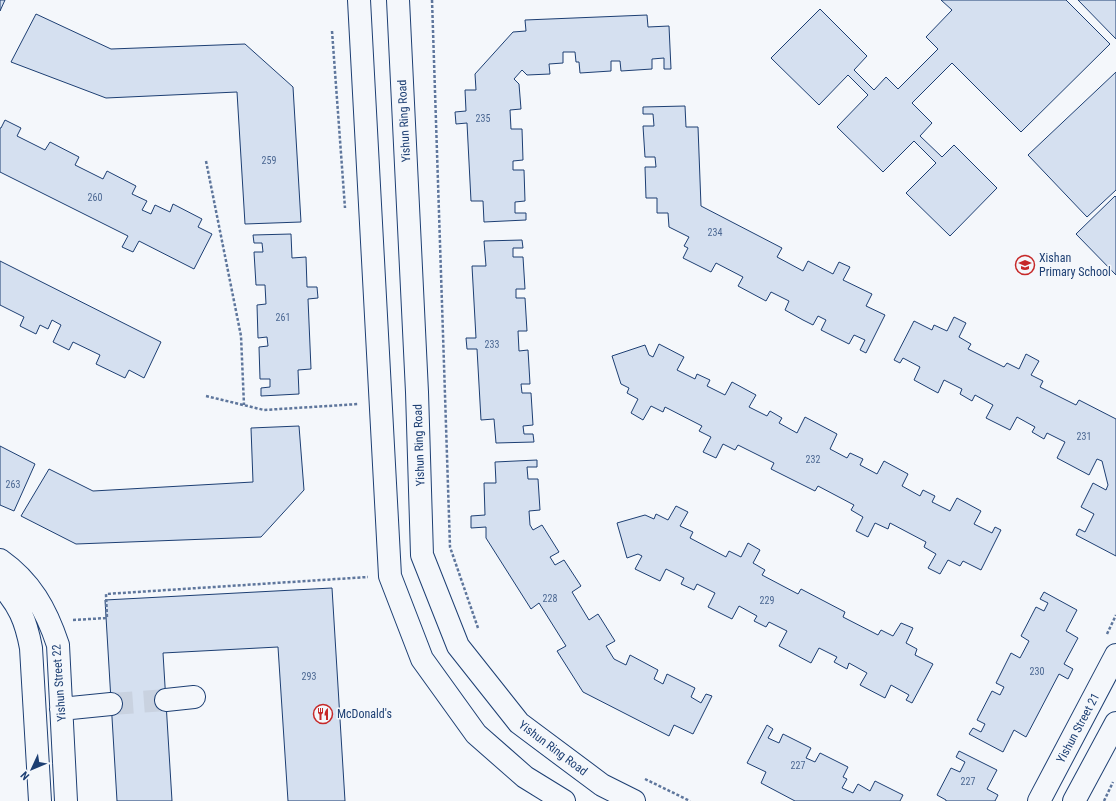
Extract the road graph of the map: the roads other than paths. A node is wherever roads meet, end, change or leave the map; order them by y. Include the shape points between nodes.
1 (359, 0) edge
2 (398, 0) edge
3 (0, 560) edge
4 (0, 584) edge
5 (1116, 654) edge
6 (194, 697) dead end
7 (166, 700) tunnel mouth
8 (111, 704) tunnel mouth
9 (61, 709) junction
10 (1116, 723) edge
11 (40, 801) edge
12 (66, 801) edge
13 (564, 801) edge
14 (634, 801) edge
15 (1039, 801) edge
16 (1074, 801) edge

1 - 13 main road via 390,576 422,660 476,734 525,777
2 - 14 main road, Yishun Ring Road via 417,384 422,555 458,646 519,723 602,785
3 - 9 main road, Yishun Street 22 via 26,583 41,604 50,623 58,645
4 - 11 main road via 12,597 28,629
5 - 15 main road, Yishun Street 21
6 - 7 main road
8 - 9 main road
9 - 12 main road, Yishun Street 22
10 - 16 main road

